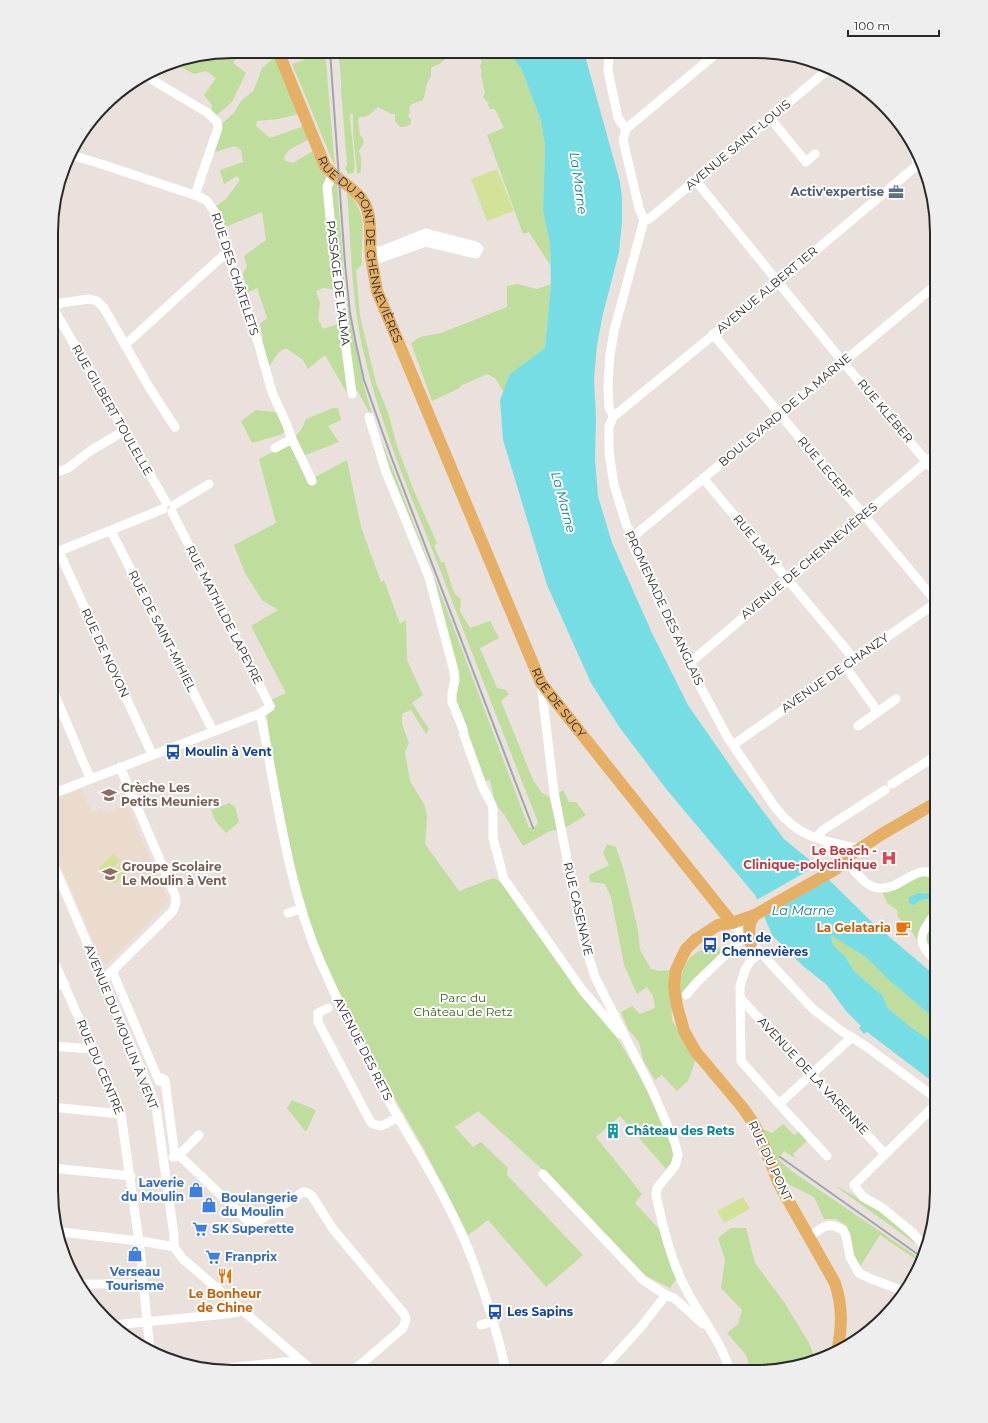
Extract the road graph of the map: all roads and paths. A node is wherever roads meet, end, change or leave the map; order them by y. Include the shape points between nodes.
1 (281, 58) edge
2 (610, 58) edge
3 (711, 58) edge
4 (825, 72) edge
5 (150, 79) edge
6 (770, 118) junction
7 (626, 130) junction
8 (815, 154) dead end
9 (75, 156) edge
10 (917, 167) edge
11 (333, 174) junction
12 (696, 181) junction
13 (195, 195) junction
14 (644, 220) junction
15 (227, 252) junction
16 (371, 255) junction
17 (778, 282) junction
18 (930, 290) edge
19 (58, 304) edge
20 (58, 317) edge
21 (713, 334) junction
22 (125, 345) junction
23 (843, 362) junction
24 (354, 393) dead end
25 (780, 414) junction
26 (369, 417) dead end
27 (613, 417) junction
28 (175, 427) dead end
29 (124, 431) junction
30 (292, 439) junction
31 (275, 448) dead end
32 (443, 448) joint
33 (930, 459) edge
34 (927, 461) junction
35 (930, 465) edge
36 (58, 472) edge
37 (703, 478) junction
38 (312, 481) dead end
39 (209, 484) dead end
40 (160, 491) joint
41 (169, 507) junction
42 (864, 515) junction
43 (111, 530) junction
44 (634, 536) junction
45 (58, 552) edge
46 (58, 559) edge
47 (788, 579) junction
48 (930, 594) edge
49 (930, 606) edge
50 (854, 659) junction
51 (692, 661) junction
52 (845, 666) junction
53 (541, 682) junction
54 (896, 699) dead end
55 (58, 702) edge
56 (878, 712) junction
57 (259, 714) junction
58 (858, 726) dead end
59 (214, 731) junction
60 (733, 745) junction
61 (152, 754) junction
62 (930, 760) edge
63 (120, 767) junction
64 (90, 778) junction
65 (892, 784) dead end
66 (884, 790) dead end
67 (58, 791) edge
68 (930, 806) edge
69 (816, 838) junction
70 (827, 842) junction
71 (861, 848) junction
72 (844, 860) junction
73 (930, 871) edge
74 (58, 875) edge
75 (301, 909) junction
76 (288, 913) dead end
77 (752, 913) junction
78 (930, 920) edge
79 (732, 923) junction
80 (747, 940) junction
81 (761, 953) junction
82 (930, 956) edge
83 (58, 970) edge
84 (112, 971) junction
85 (103, 980) junction
86 (58, 985) edge
87 (65, 985) junction
88 (686, 995) dead end
89 (740, 998) junction
90 (328, 1008) dead end
91 (626, 1037) junction
92 (852, 1037) junction
93 (58, 1046) edge
94 (93, 1049) junction
95 (811, 1074) junction
96 (163, 1078) junction
97 (149, 1088) junction
98 (930, 1093) edge
99 (779, 1104) junction
100 (58, 1108) edge
101 (930, 1110) edge
102 (121, 1114) junction
103 (399, 1117) junction
104 (199, 1135) dead end
105 (885, 1154) junction
106 (177, 1156) junction
107 (827, 1156) dead end
108 (164, 1158) junction
109 (58, 1169) edge
110 (543, 1174) dead end
111 (131, 1176) junction
112 (63, 1232) edge
113 (810, 1236) junction
114 (139, 1241) junction
115 (922, 1244) edge
116 (174, 1247) junction
117 (85, 1284) edge
118 (143, 1284) junction
119 (899, 1289) edge
120 (666, 1295) junction
121 (241, 1309) junction
122 (147, 1321) junction
123 (493, 1321) junction
124 (120, 1324) edge
125 (481, 1325) dead end
126 (710, 1330) junction
127 (149, 1344) edge
128 (838, 1344) edge
129 (297, 1358) junction
130 (256, 1365) edge
131 (306, 1365) edge
132 (360, 1365) edge
133 (504, 1365) edge
134 (606, 1365) edge
135 (728, 1365) edge

1 - 11 main road, RUE DU PONT DE CHENNEVIÈRES via 325,166
2 - 7 street via 608,70 618,118
3 - 7 street
4 - 6 street, AVENUE SAINT-LOUIS
5 - 13 street via 208,113 217,122 218,128
6 - 8 street via 806,162
6 - 12 street, AVENUE SAINT-LOUIS
7 - 14 street via 623,140
9 - 13 street, RUE DES CHÂTELETS
10 - 17 street, AVENUE ALBERT 1ER
11 - 16 main road, RUE DU PONT DE CHENNEVIÈRES via 364,203 370,227
11 - 24 street, PASSAGE DE L'ALMA via 328,182 328,194 335,267
12 - 14 street, AVENUE SAINT-LOUIS via 649,219
12 - 17 street, RUE KLÉBER
13 - 15 street, RUE DES CHÂTELETS via 207,201 217,215
14 - 27 street, PROMENADE DES ANGLAIS via 610,355 609,408
15 - 22 street
15 - 30 street, RUE DES CHÂTELETS via 272,392
16 - 16 street via 381,258 426,242 476,254 479,249 476,246 426,233
16 - 32 main road, RUE DU PONT DE CHENNEVIÈRES via 377,291
17 - 21 street, AVENUE ALBERT 1ER
17 - 23 street, RUE KLÉBER
18 - 23 street, BOULEVARD DE LA MARNE
19 - 22 street via 89,298 97,301 104,308
20 - 29 street, RUE GILBERT TOULELLE
21 - 25 street, RUE LECERF
21 - 27 street, AVENUE ALBERT 1ER
22 - 28 street via 148,387
23 - 25 street, BOULEVARD DE LA MARNE
23 - 34 street, RUE KLÉBER
25 - 37 street, BOULEVARD DE LA MARNE
25 - 42 street, RUE LECERF
26 - 91 street via 386,472 429,577 454,672 452,702 493,810 493,838 504,879 583,991 622,1036
27 - 44 street, PROMENADE DES ANGLAIS via 609,427 614,485 627,527
29 - 36 street via 90,451 68,468
29 - 40 street, RUE GILBERT TOULELLE
30 - 31 street
30 - 38 street, RUE DES CHÂTELETS
32 - 53 main road, RUE DE SUCY
33 - 34 street, AVENUE DE CHENNEVIÈRES
34 - 35 street, RUE KLÉBER
34 - 42 street, AVENUE DE CHENNEVIÈRES
37 - 44 street, BOULEVARD DE LA MARNE
37 - 47 street, RUE LAMY
39 - 41 street
40 - 41 street, RUE MATHILDE LAPEYRE
41 - 43 street
41 - 57 street, RUE MATHILDE LAPEYRE via 270,704
42 - 47 street, AVENUE DE CHENNEVIÈRES
42 - 48 street, RUE LECERF
43 - 45 street
43 - 59 street, RUE DE SAINT-MIHIEL
44 - 51 street, PROMENADE DES ANGLAIS via 635,550 685,655
46 - 61 street, RUE DE NOYON
47 - 50 street, RUE LAMY
47 - 51 street, AVENUE DE CHENNEVIÈRES
49 - 50 street, AVENUE DE CHANZY
50 - 52 street, AVENUE DE CHANZY
51 - 60 street, PROMENADE DES ANGLAIS via 695,677
52 - 56 street
52 - 60 street, AVENUE DE CHANZY
53 - 79 main road, RUE DE SUCY
53 - 91 street, RUE CASENAVE via 554,792 582,936 595,977
54 - 56 street
55 - 64 street
56 - 58 street
57 - 59 street
57 - 75 street, AVENUE DES RETS via 288,859
59 - 61 street
60 - 69 street, PROMENADE DES ANGLAIS via 783,818 792,827
61 - 63 street
62 - 65 street
63 - 64 street
63 - 84 street via 176,902 172,911
64 - 67 street
66 - 69 street via 823,830
68 - 71 main road
69 - 70 street, PROMENADE DES ANGLAIS
70 - 71 street, PROMENADE DES ANGLAIS
70 - 72 street, PROMENADE DES ANGLAIS
71 - 72 main road
72 - 73 street, PROMENADE DES ANGLAIS via 865,882 880,889 892,886 919,872
72 - 77 main road via 839,868 829,869
74 - 85 street, AVENUE DU MOULIN À VENT
75 - 76 street
75 - 103 street, AVENUE DES RETS via 320,962 339,1003
77 - 79 main road, RUE DU PONT
77 - 80 main road
78 - 82 street via 922,936 922,945
79 - 80 street
79 - 113 main road, RUE DU PONT via 718,926 686,949 676,970 674,986 677,1006 684,1031 698,1053 754,1124 779,1184
80 - 81 street
80 - 88 street via 697,982
81 - 89 street via 745,970 740,986
81 - 92 street via 812,1008
83 - 87 street, RUE DU CENTRE
84 - 85 street
84 - 96 street
85 - 97 street, AVENUE DU MOULIN À VENT
86 - 87 street
87 - 94 street, RUE DU CENTRE
89 - 95 street, AVENUE DE LA VARENNE
89 - 99 street via 741,1061
90 - 103 street via 318,1013 318,1022 370,1121 381,1126
91 - 126 street, RUE CASENAVE via 675,1143 678,1155 675,1166 660,1183 656,1195 678,1274
92 - 95 street
92 - 98 street
93 - 94 street
94 - 102 street, RUE DU CENTRE
95 - 99 street
95 - 105 street, AVENUE DE LA VARENNE
96 - 97 street
96 - 106 street
97 - 108 street, AVENUE DU MOULIN À VENT via 156,1107
99 - 107 street
100 - 102 street
101 - 105 street
102 - 111 street, RUE DU CENTRE
103 - 123 street, AVENUE DES RETS via 463,1239
104 - 106 street
105 - 115 street via 854,1185 863,1197 881,1207
106 - 108 street
106 - 132 street via 251,1224 303,1192 312,1196 333,1229 406,1319 403,1328
108 - 116 street, AVENUE DU MOULIN À VENT
109 - 111 street
110 - 120 street via 643,1280
111 - 114 street, RUE DU CENTRE
112 - 114 street
113 - 119 street via 822,1227 830,1225 843,1230 850,1257 859,1273
113 - 128 main road, RUE DU PONT via 835,1282 840,1299
114 - 116 street
114 - 118 street, RUE DU CENTRE
116 - 121 street via 183,1259
117 - 118 street
118 - 122 street, RUE DU CENTRE
120 - 126 street via 674,1298
120 - 134 street
121 - 122 street via 226,1314
121 - 129 street
122 - 124 street
122 - 127 street, RUE DU CENTRE
123 - 125 street
123 - 133 street, AVENUE DES RETS
126 - 135 street
129 - 130 street via 294,1361
129 - 131 street

